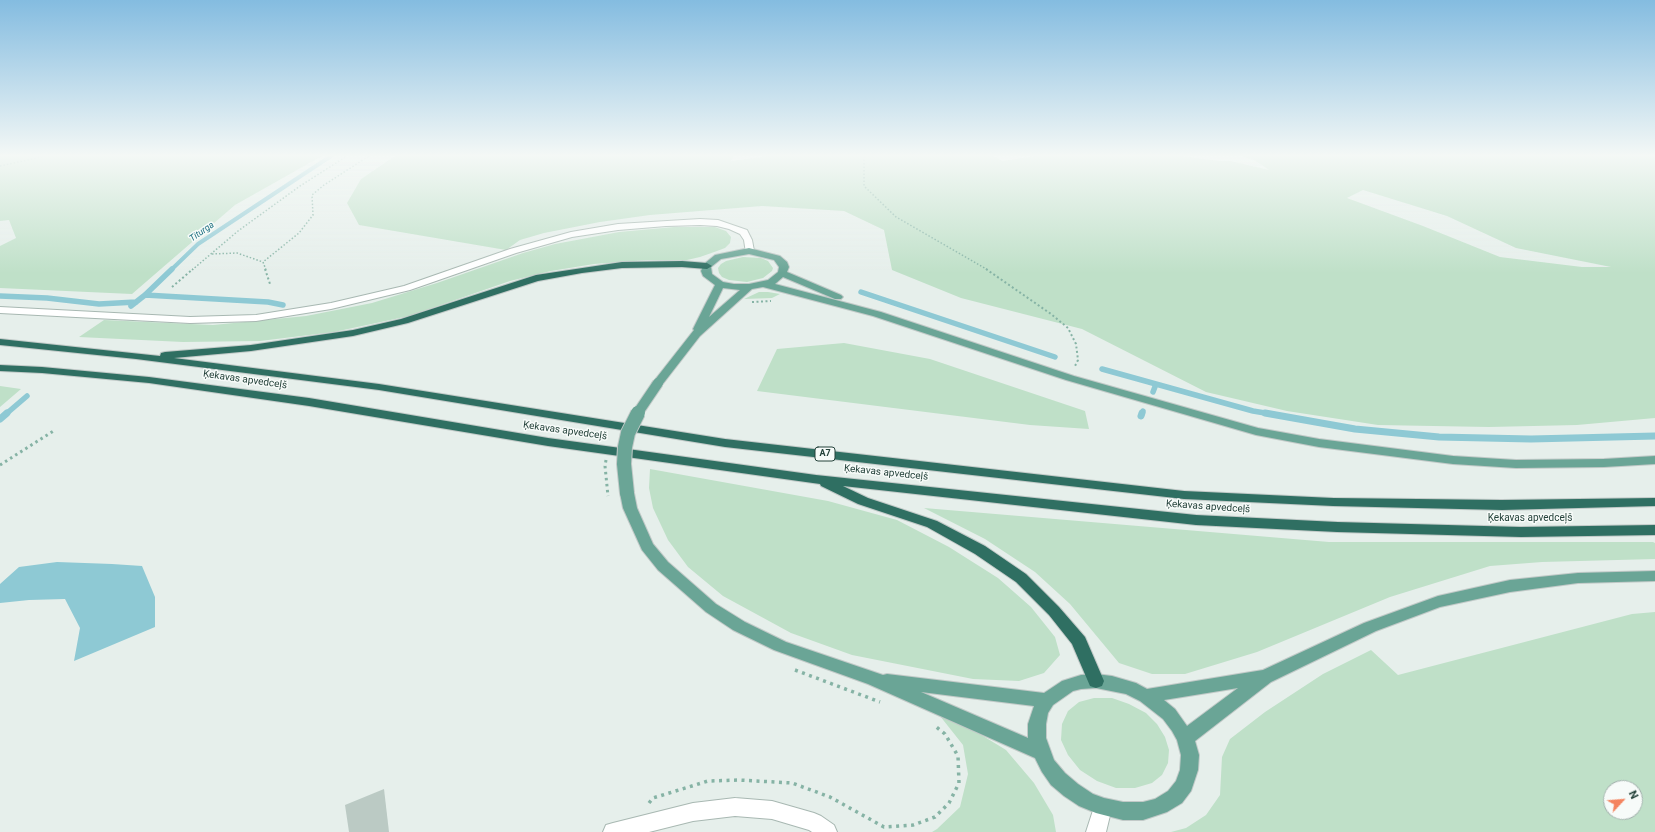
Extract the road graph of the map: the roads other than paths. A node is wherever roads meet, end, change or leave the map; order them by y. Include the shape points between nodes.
1 (749, 251) junction
2 (707, 266) junction
3 (782, 273) junction
4 (720, 284) junction
5 (764, 284) junction
6 (749, 287) junction
7 (0, 310) edge
8 (877, 314) junction
9 (696, 334) junction
10 (0, 342) edge
11 (136, 356) junction
12 (0, 368) edge
13 (1655, 460) edge
14 (816, 479) junction
15 (1655, 502) edge
16 (1655, 530) edge
17 (1655, 576) edge
18 (1265, 677) junction
19 (874, 679) junction
20 (1096, 681) junction
21 (1146, 696) junction
22 (1048, 700) junction
23 (1185, 738) junction
24 (1041, 752) junction
25 (1103, 806) junction
26 (613, 832) edge
27 (827, 832) edge
28 (1096, 832) edge

1 - 2 main road via 718,257
1 - 3 main road via 777,258 784,267
1 - 7 street via 744,232 732,227 718,223 666,222 618,227 571,236 513,251 407,288 331,306 256,318 190,320
2 - 4 main road via 708,276
2 - 11 highway via 622,265 582,270 536,278 404,321 353,334 251,348
3 - 5 main road
3 - 8 main road
4 - 6 main road
4 - 9 main road
5 - 6 main road
5 - 8 main road
6 - 9 main road
8 - 13 main road via 1070,378 1256,431 1453,460 1516,464
9 - 19 main road, bridge via 639,410 628,433 624,464 627,493 630,508 647,546 663,566 711,608 739,626 780,646
10 - 11 highway, Ķekavas apvedceļš / A7
11 - 15 highway, Ķekavas apvedceļš / A7 via 379,388 725,443 1184,495 1333,502 1502,505
12 - 14 highway, Ķekavas apvedceļš via 148,380 293,400 548,442
14 - 16 highway, Ķekavas apvedceļš via 1196,520 1521,532
14 - 20 highway via 863,500 932,524 980,550 1021,578 1079,641
17 - 18 main road via 1578,578 1510,586 1438,602 1370,627
18 - 21 main road
18 - 23 main road
19 - 22 main road
19 - 24 main road
20 - 21 main road via 1130,688
20 - 22 main road via 1068,686
21 - 23 main road via 1169,714
22 - 24 main road via 1040,711 1037,724
23 - 25 main road via 1190,754 1189,770 1184,785 1174,797 1160,806 1143,811 1123,811
24 - 25 main road via 1052,770 1071,790 1086,800
25 - 28 street
26 - 27 street via 693,812 735,806 772,810 814,822

